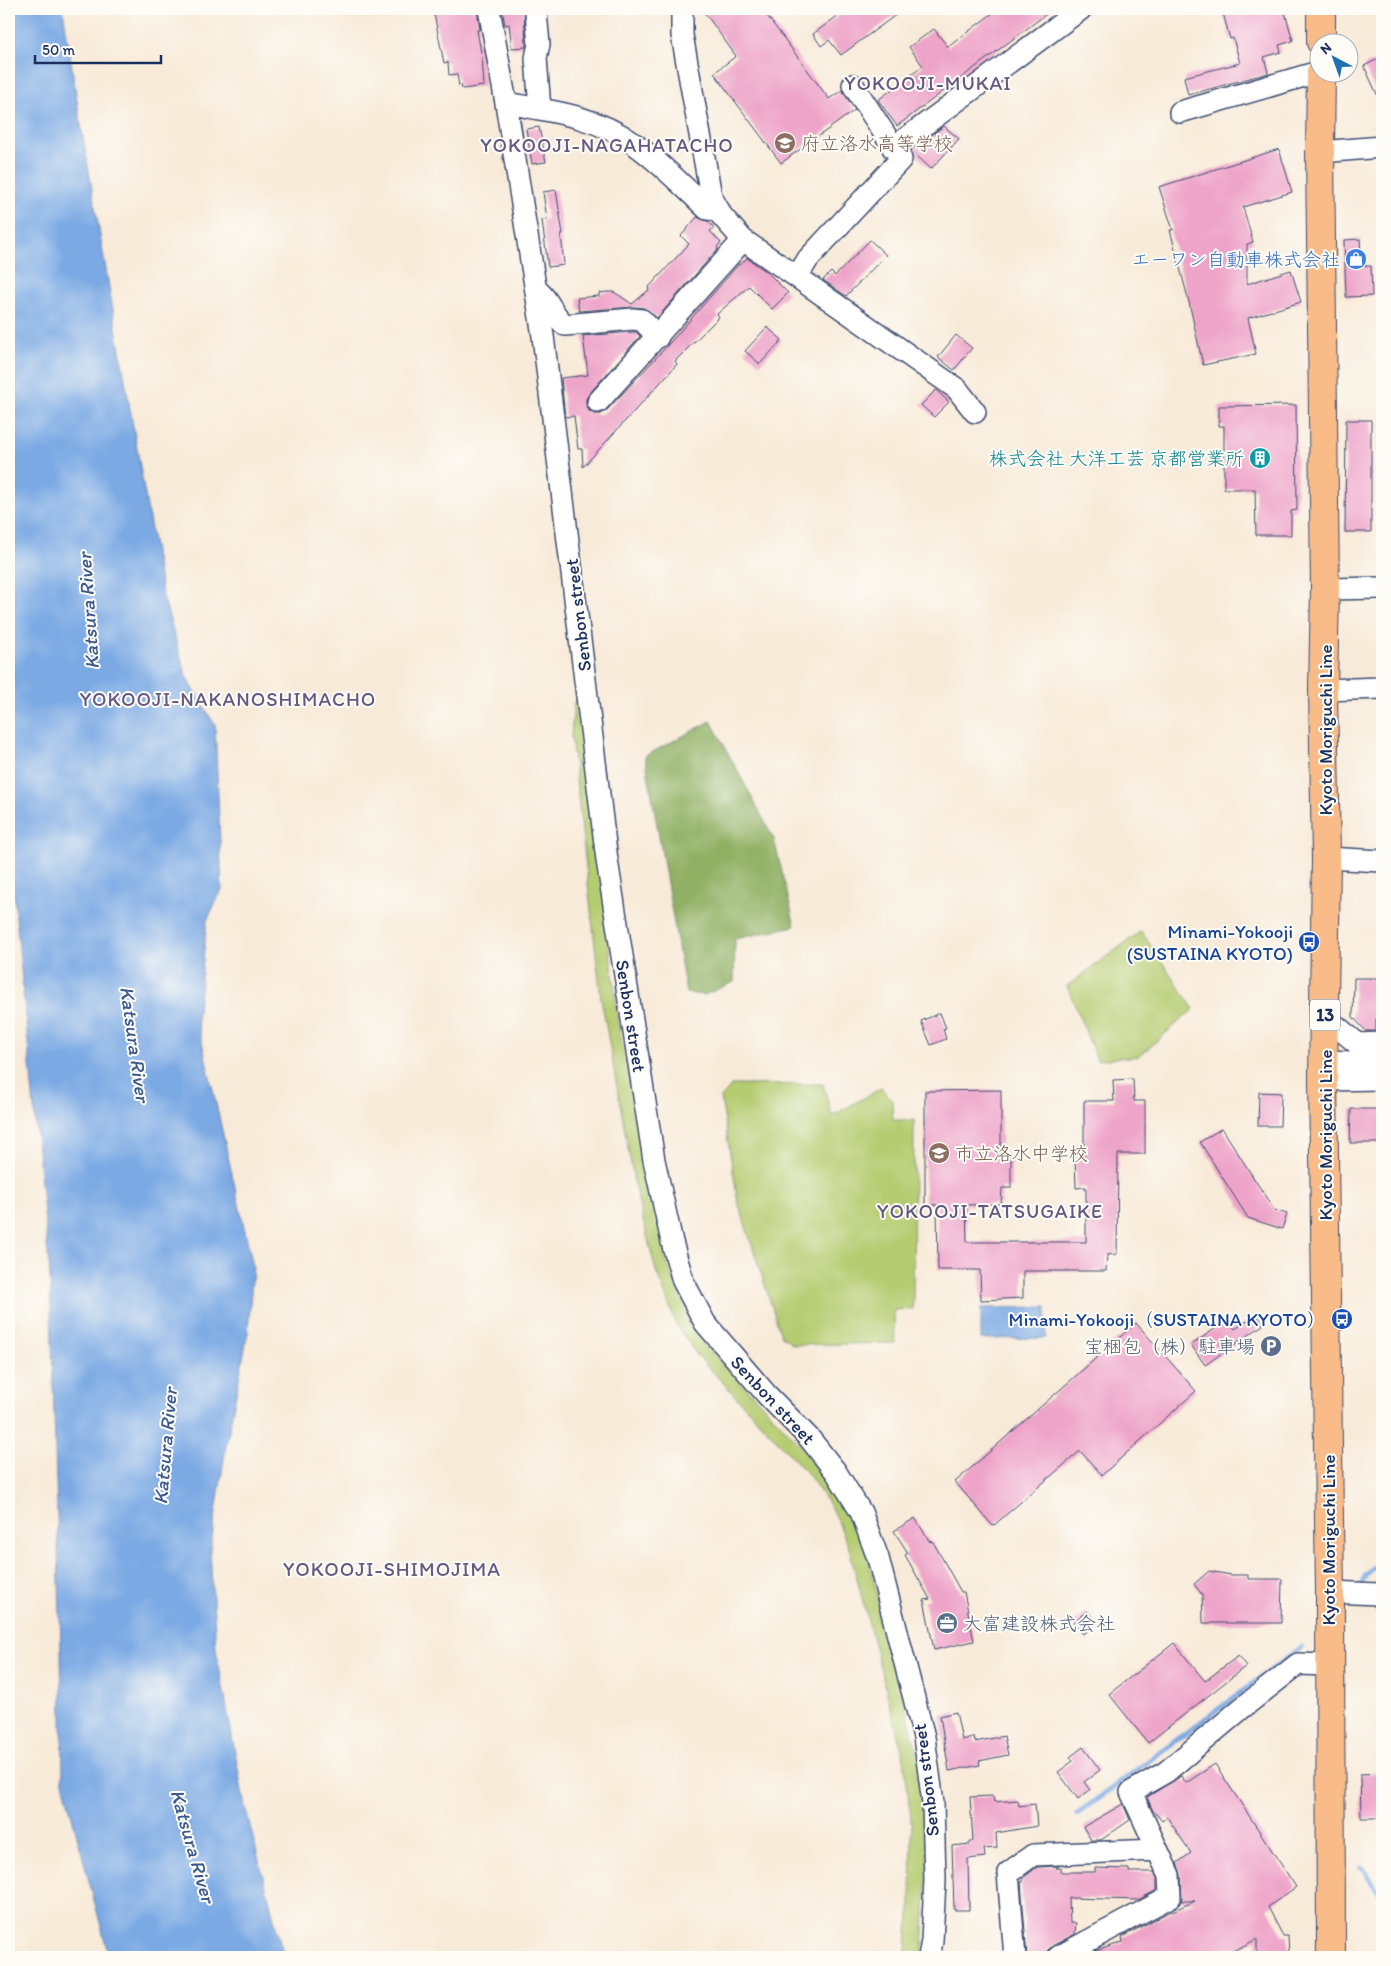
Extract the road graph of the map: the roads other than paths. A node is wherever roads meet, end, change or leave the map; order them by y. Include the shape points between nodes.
1 (489, 9) edge
2 (682, 9) edge
3 (1081, 9) edge
4 (1321, 9) edge
5 (536, 13) dead end
6 (1321, 32) edge
7 (1308, 75) edge
8 (1320, 82) edge
9 (853, 85) dead end
10 (506, 103) junction
11 (540, 109) junction
12 (1180, 112) dead end
13 (1382, 147) edge
14 (894, 148) junction
15 (1320, 152) junction
16 (719, 210) junction
17 (743, 240) junction
18 (798, 276) junction
19 (536, 290) junction
20 (658, 337) junction
21 (598, 402) dead end
22 (974, 412) dead end
23 (1382, 588) edge
24 (1325, 589) junction
25 (1382, 688) edge
26 (1323, 690) junction
27 (1326, 858) junction
28 (1382, 861) edge
29 (1325, 1017) junction
30 (1382, 1043) edge
31 (1382, 1063) edge
32 (1324, 1071) junction
33 (1382, 1079) edge
34 (1338, 1592) junction
35 (1376, 1596) edge
36 (1329, 1665) junction
37 (1157, 1850) junction
38 (930, 1957) edge
39 (1015, 1957) edge
40 (1058, 1957) edge
41 (1331, 1957) edge

1 - 10 street, Senbon street
2 - 16 street via 682,35 711,196
3 - 14 street
4 - 6 main road
5 - 11 street
7 - 12 street
8 - 15 main road, Kyoto Moriguchi Line / 13
9 - 14 street
10 - 11 street
10 - 19 street, Senbon street
11 - 16 street via 580,118 614,132 633,143 708,209
13 - 15 street
14 - 18 street via 901,159 808,259
15 - 24 main road, Kyoto Moriguchi Line / 13
16 - 17 street
17 - 18 street
17 - 20 street
18 - 22 street via 957,389
19 - 20 street via 547,299 558,320 565,325 642,320
19 - 38 street, Senbon street via 607,860 654,1160 672,1242 683,1281 705,1322 836,1472 861,1512 878,1558 926,1746 933,1803 935,1880
20 - 21 street
23 - 24 street
24 - 26 main road, Kyoto Moriguchi Line / 13
25 - 26 street
26 - 27 main road, Kyoto Moriguchi Line / 13
27 - 28 street
27 - 29 main road, Kyoto Moriguchi Line / 13
29 - 30 street via 1358,1044
29 - 32 main road, Kyoto Moriguchi Line / 13
31 - 32 street
32 - 33 street
32 - 34 main road, Kyoto Moriguchi Line / 13
34 - 35 street
34 - 36 main road, Kyoto Moriguchi Line / 13
36 - 37 street via 1298,1664 1166,1772 1131,1792
36 - 41 main road, Kyoto Moriguchi Line / 13
37 - 39 street via 1033,1855 1008,1873
37 - 40 street via 1169,1875 1170,1897

